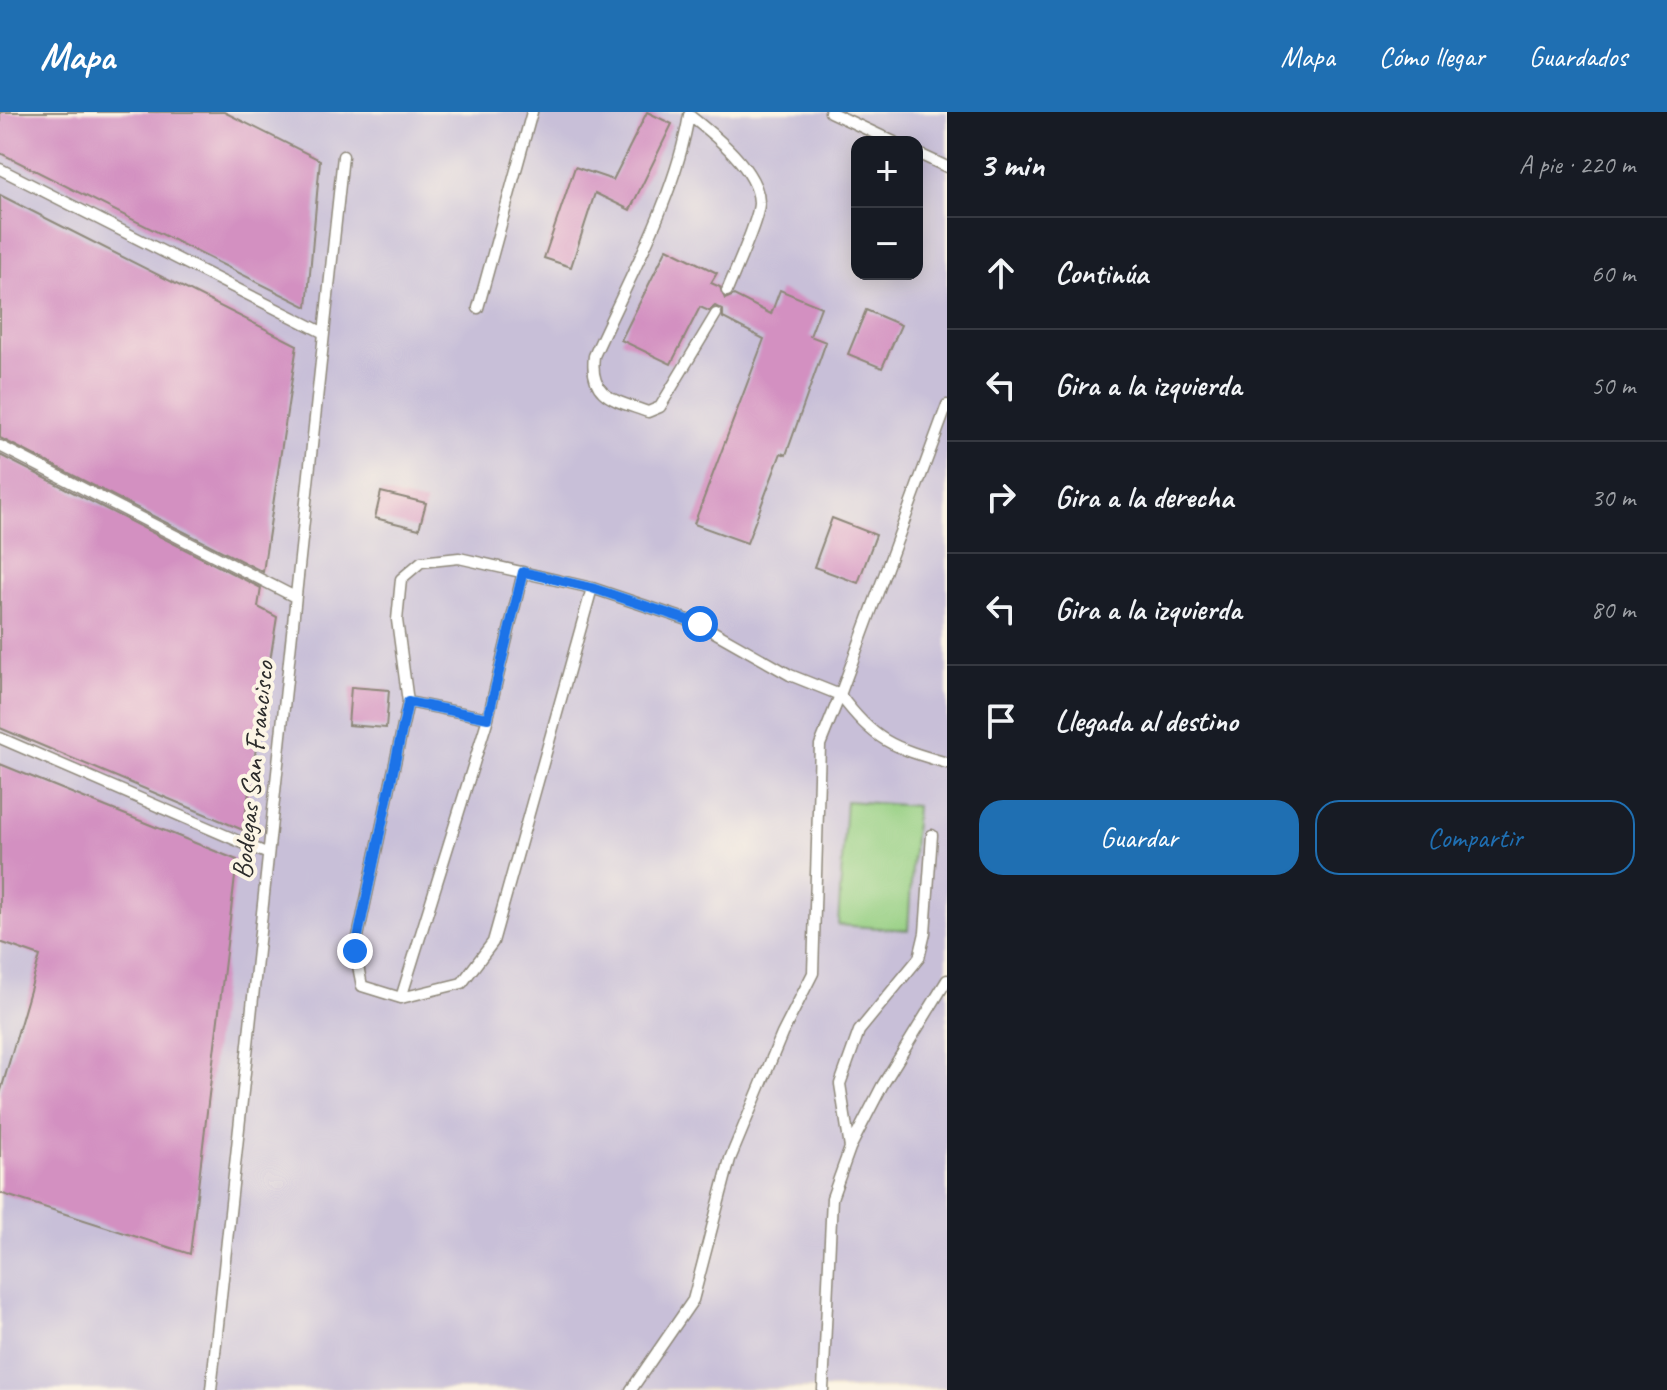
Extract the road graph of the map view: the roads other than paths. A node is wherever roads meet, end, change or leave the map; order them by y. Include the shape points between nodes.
1 (532, 112) edge
2 (830, 112) edge
3 (690, 114) edge
4 (881, 136) edge
5 (343, 156) dead end
6 (923, 156) edge
7 (947, 167) edge
8 (0, 169) edge
9 (727, 291) dead end
10 (478, 308) dead end
11 (716, 314) dead end
12 (324, 333) junction
13 (947, 405) edge
14 (0, 446) edge
15 (523, 572) junction
16 (592, 588) junction
17 (295, 597) junction
18 (840, 695) junction
19 (408, 702) junction
20 (488, 718) junction
21 (0, 738) edge
22 (947, 763) edge
23 (932, 835) dead end
24 (266, 853) junction
25 (947, 980) edge
26 (401, 998) junction
27 (850, 1148) junction
28 (211, 1390) edge
29 (631, 1390) edge
30 (823, 1390) edge

1 - 10 lane
2 - 4 lane
3 - 9 lane via 737,158 760,204
3 - 11 lane via 685,142 657,214 594,356 591,375 597,387 609,398 648,412 660,407
5 - 12 lane, Bodegas San Francisco
6 - 7 lane
8 - 12 lane
12 - 17 lane, Bodegas San Francisco
13 - 18 lane
14 - 17 lane
15 - 16 lane
15 - 19 lane via 459,558 421,562 401,579 397,620
15 - 20 lane
16 - 18 lane via 700,624 790,675
16 - 26 lane via 493,942 462,983
17 - 24 lane, Bodegas San Francisco
18 - 22 lane via 865,729 909,752
18 - 29 lane via 820,745 813,973 730,1159 693,1300
19 - 20 lane
19 - 26 lane via 355,951 362,986
20 - 26 lane
21 - 24 lane
23 - 27 lane via 919,958 859,1031 840,1084
24 - 28 lane, Bodegas San Francisco
25 - 27 lane
27 - 30 lane via 832,1198

